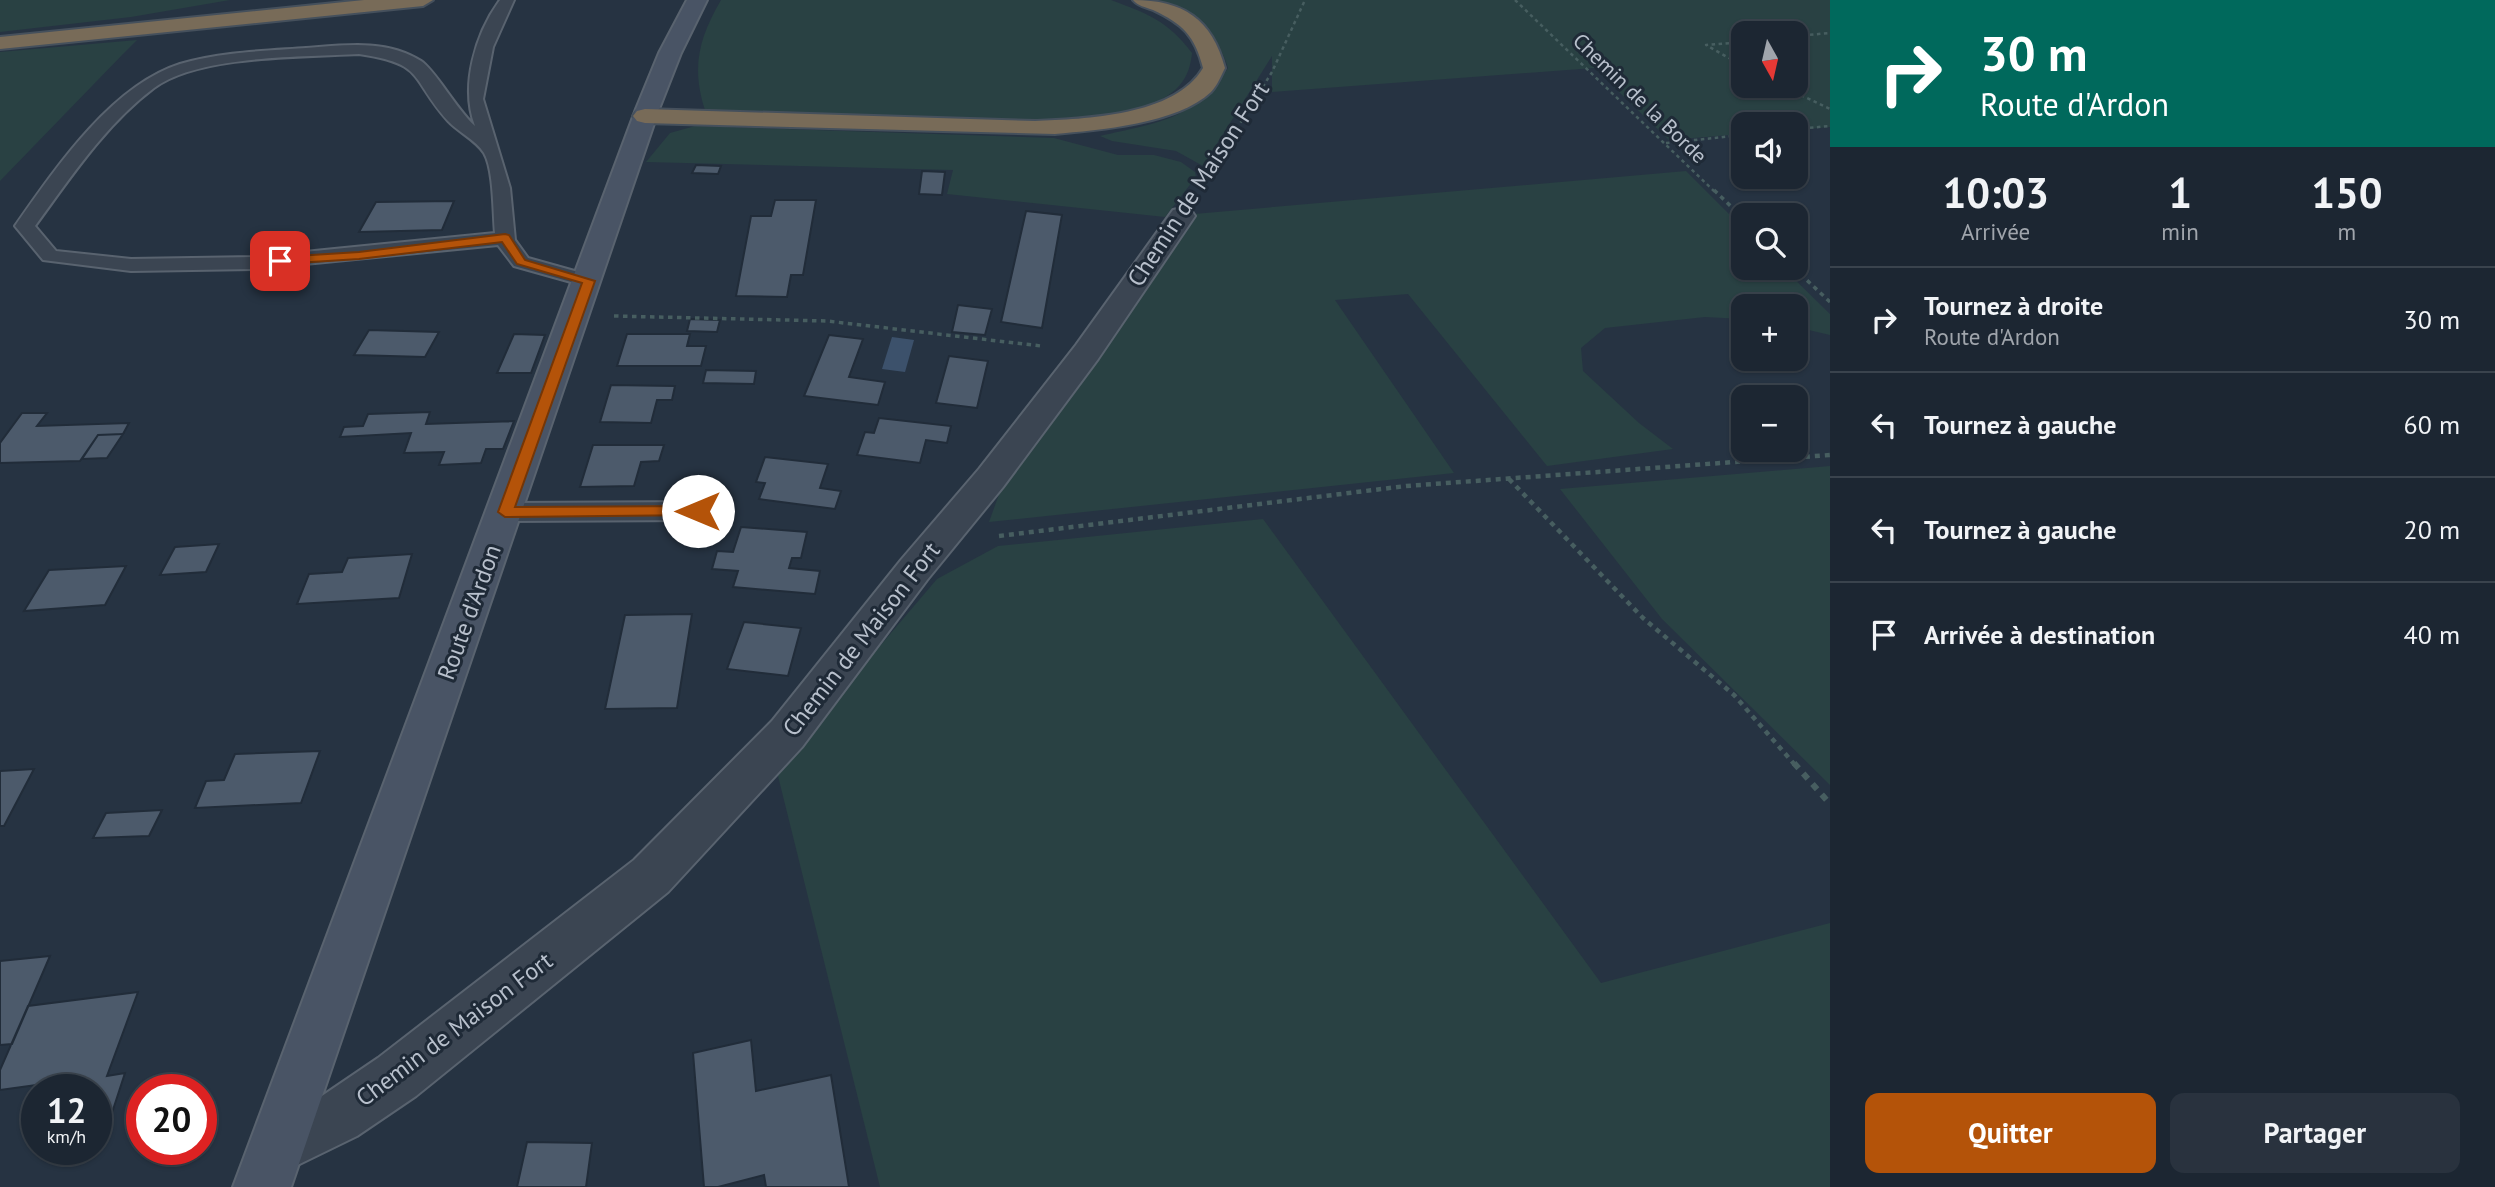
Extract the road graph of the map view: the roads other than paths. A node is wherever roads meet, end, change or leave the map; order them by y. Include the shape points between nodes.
1 (281, 0) edge
2 (423, 0) edge
3 (507, 0) edge
4 (697, 0) edge
5 (1143, 0) edge
6 (0, 37) edge
7 (0, 43) edge
8 (645, 116) junction
9 (492, 152) junction
10 (1182, 216) road end
11 (505, 238) junction
12 (583, 298) junction
13 (698, 511) dead end
14 (505, 512) junction
15 (277, 1147) junction
16 (262, 1187) edge

1 - 6 highway
2 - 7 highway
3 - 9 lane via 500,7 486,47 475,99
4 - 8 street, Route d'Ardon
5 - 8 highway via 1201,32 1212,51 1213,69 1203,87 1166,108 1113,123 1035,128
8 - 12 street, Route d'Ardon
9 - 11 lane via 501,188
9 - 11 lane via 454,117 417,65 392,54 359,49 240,57 184,68 150,83 99,128 25,226 50,256 131,265 359,256
10 - 15 street, Chemin de Maison Fort via 991,478 787,734 651,876 397,1077 338,1116
11 - 12 lane via 521,262
12 - 14 street, Route d'Ardon
13 - 14 lane
14 - 15 street, Route d'Ardon
15 - 16 street, Route d'Ardon

